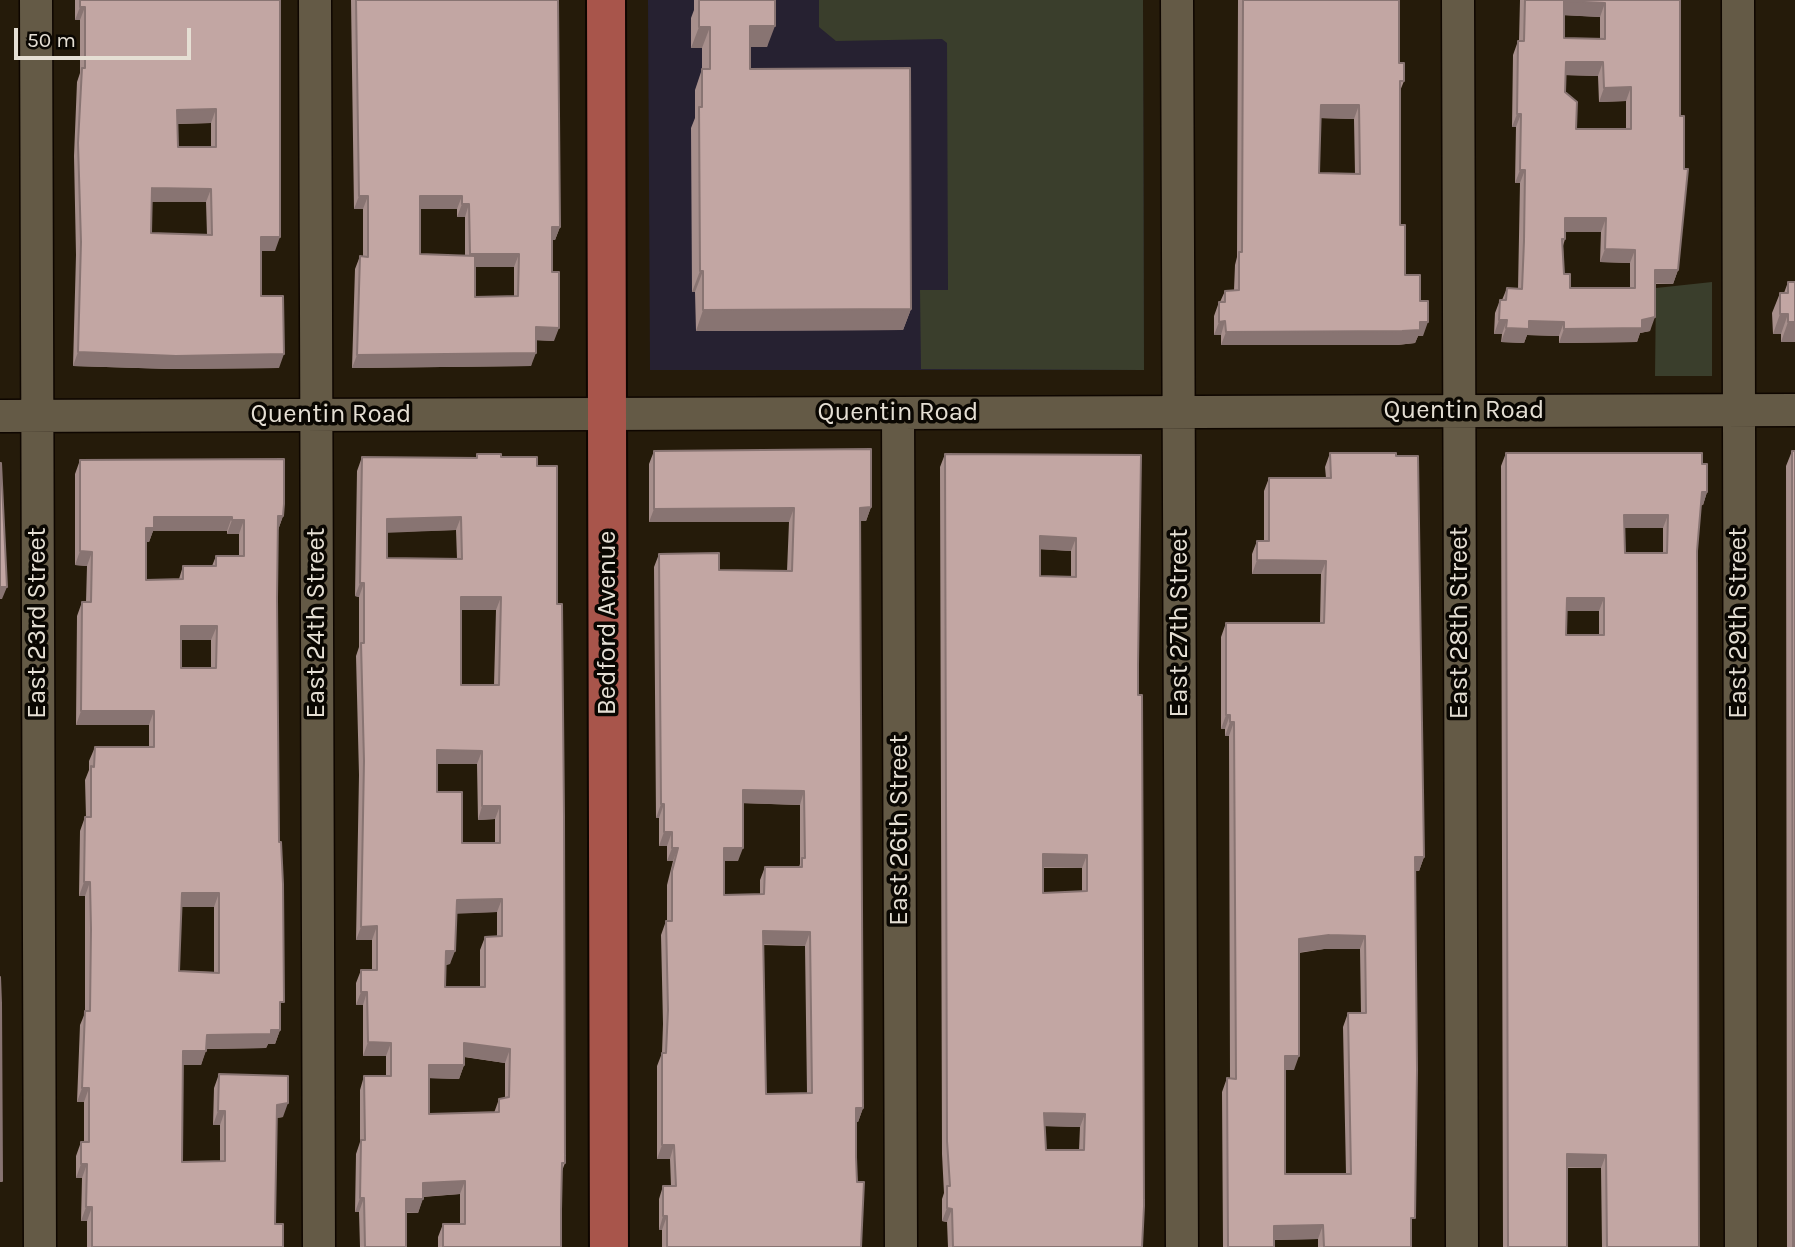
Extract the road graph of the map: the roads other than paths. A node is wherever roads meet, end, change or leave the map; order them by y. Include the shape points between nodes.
1 (36, 0) edge
2 (315, 0) edge
3 (606, 0) edge
4 (1177, 0) edge
5 (1458, 0) edge
6 (1738, 0) edge
7 (1739, 410) junction
8 (1795, 410) edge
9 (1459, 411) junction
10 (1179, 412) junction
11 (898, 413) junction
12 (608, 414) junction
13 (317, 415) junction
14 (0, 416) edge
15 (37, 416) junction
16 (40, 1247) edge
17 (319, 1247) edge
18 (609, 1247) edge
19 (901, 1247) edge
20 (1182, 1247) edge
21 (1462, 1247) edge
22 (1741, 1247) edge

1 - 15 street, East 23rd Street
2 - 13 street, East 24th Street
3 - 12 main road, Bedford Avenue
4 - 10 street, East 27th Street
5 - 9 street, East 28th Street
6 - 7 street, East 29th Street
7 - 8 street, Quentin Road
7 - 9 street, Quentin Road
7 - 22 street, East 29th Street
9 - 10 street, Quentin Road
9 - 21 street, East 28th Street
10 - 11 street, Quentin Road
10 - 20 street, East 27th Street
11 - 12 street, Quentin Road
11 - 19 street, East 26th Street
12 - 13 street, Quentin Road
12 - 18 main road, Bedford Avenue
13 - 15 street, Quentin Road
13 - 17 street, East 24th Street
14 - 15 street, Quentin Road
15 - 16 street, East 23rd Street

